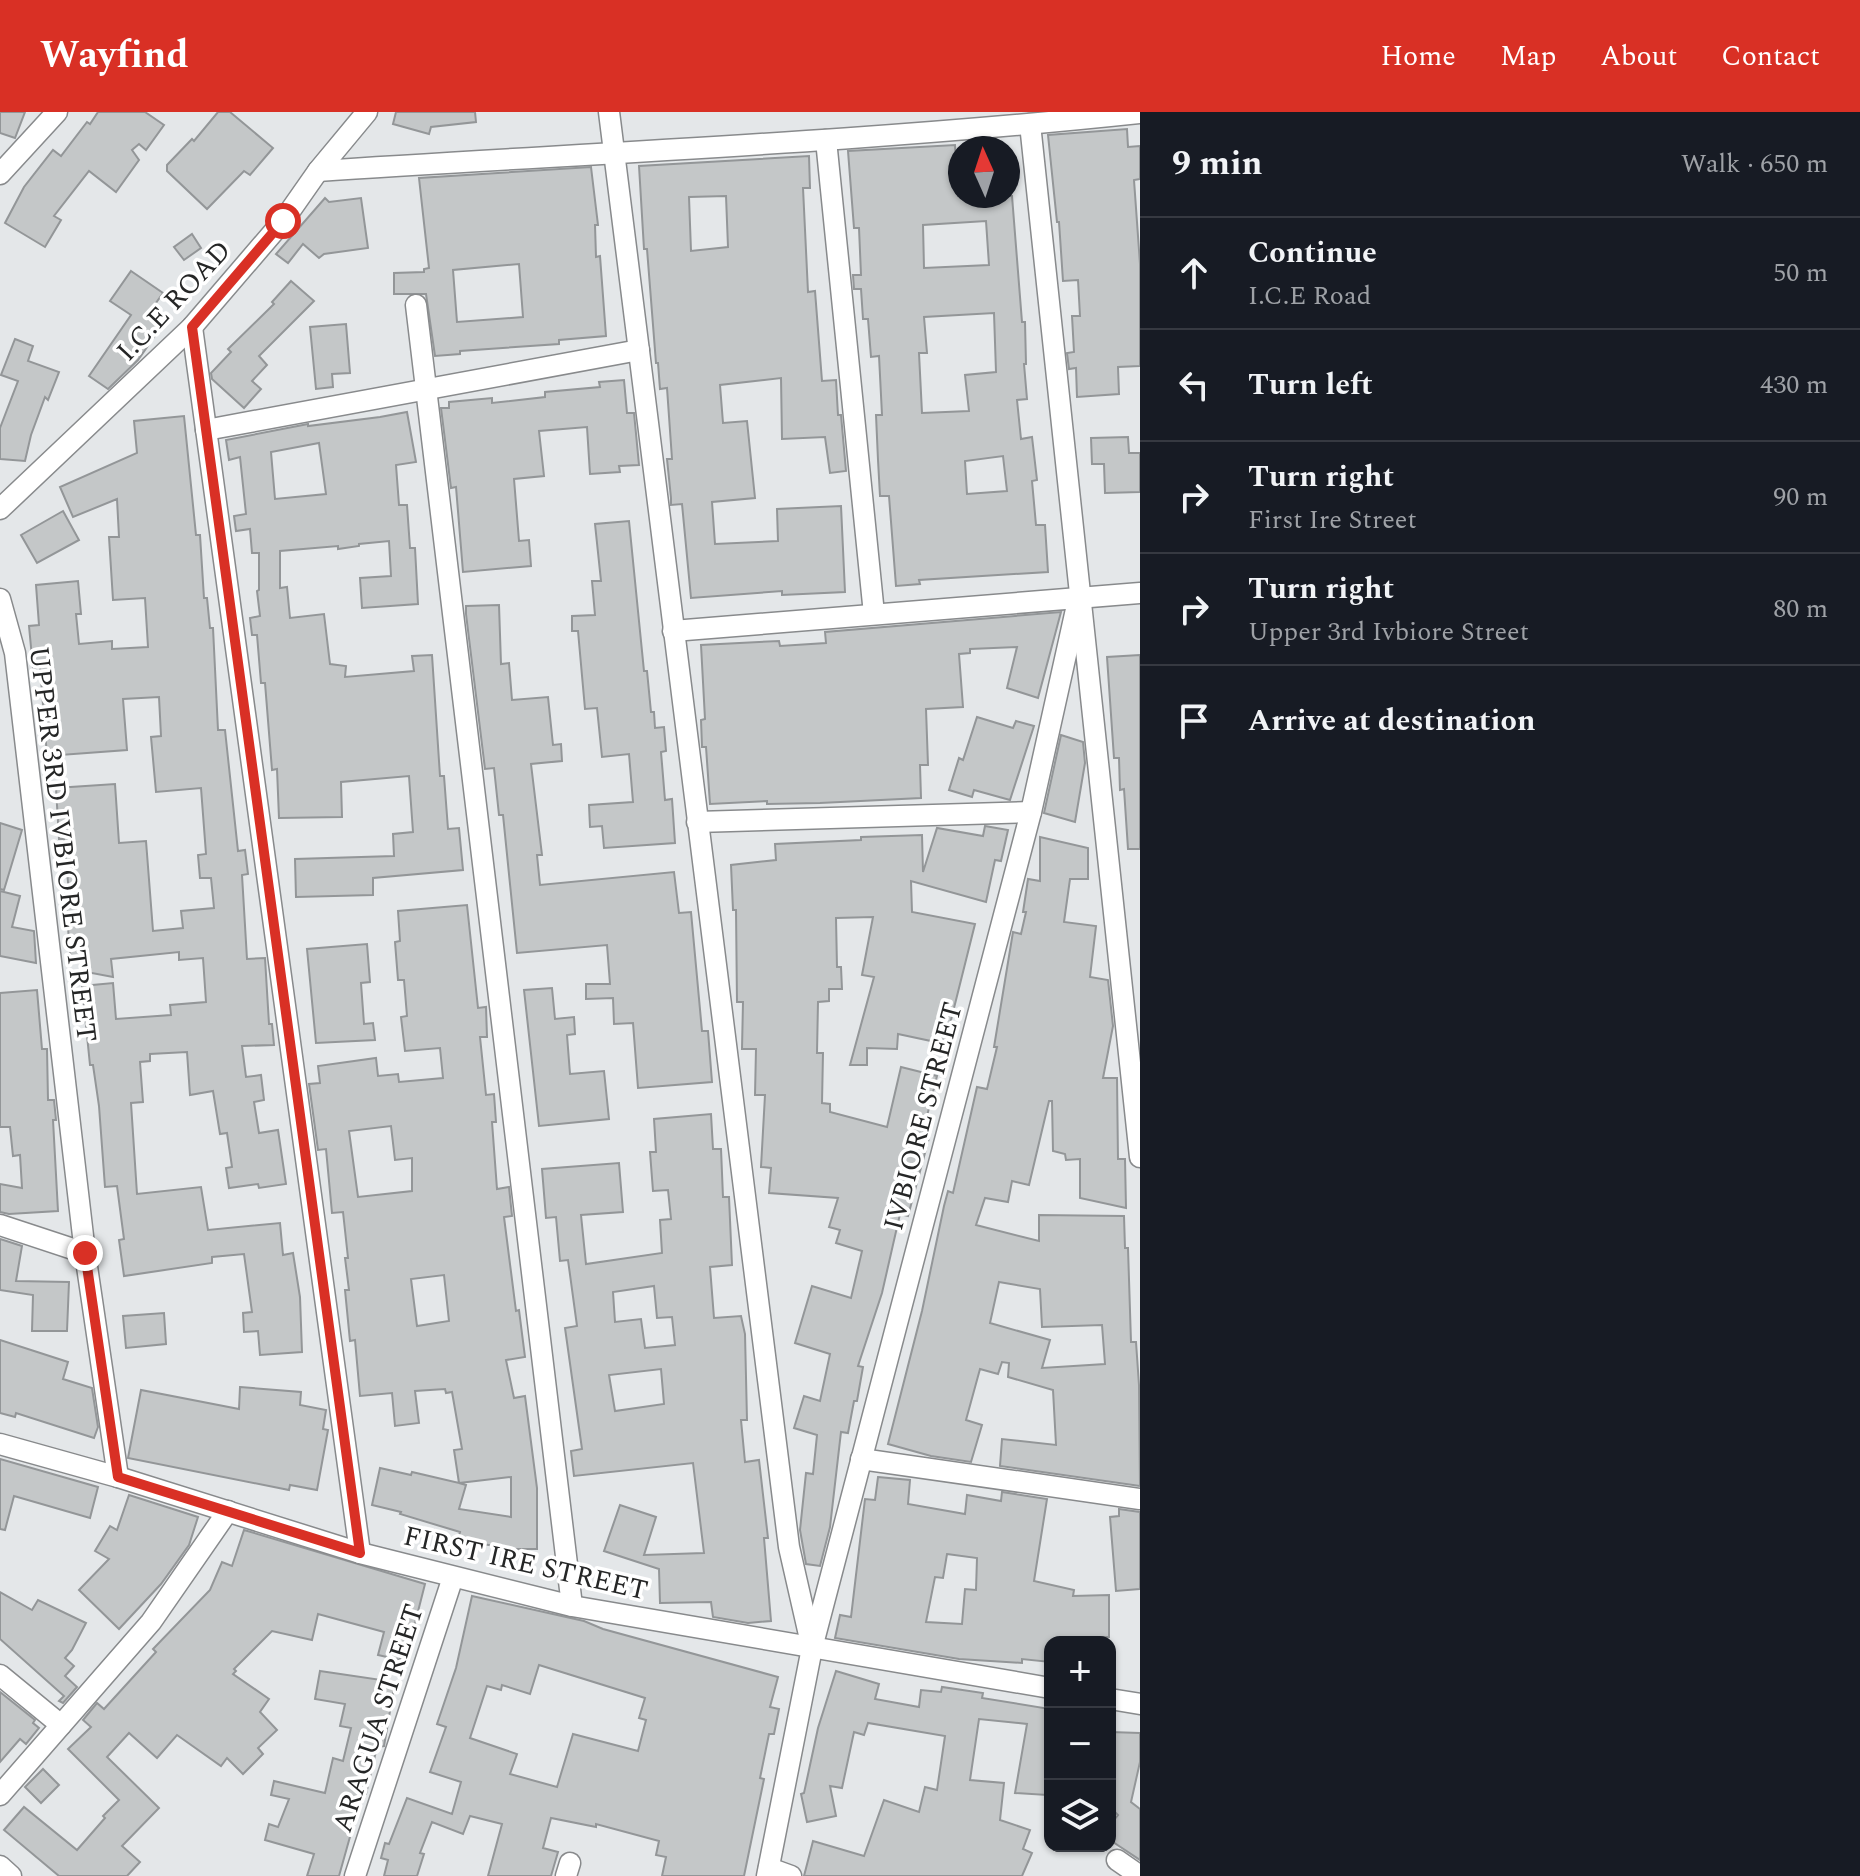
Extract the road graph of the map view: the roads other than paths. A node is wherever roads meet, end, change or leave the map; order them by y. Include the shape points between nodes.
1 (57, 112) edge
2 (367, 112) edge
3 (609, 112) edge
4 (1140, 113) edge
5 (929, 122) edge
6 (1030, 124) junction
7 (826, 140) junction
8 (614, 151) junction
9 (318, 171) junction
10 (0, 174) edge
11 (416, 305) dead end
12 (192, 327) junction
13 (639, 350) junction
14 (426, 389) junction
15 (206, 430) junction
16 (0, 509) edge
17 (1140, 593) edge
18 (1079, 596) junction
19 (0, 599) edge
20 (874, 614) junction
21 (673, 631) junction
22 (1031, 812) junction
23 (697, 822) junction
24 (1140, 1157) edge
25 (0, 1225) edge
26 (85, 1253) junction
27 (0, 1444) edge
28 (861, 1459) junction
29 (118, 1477) junction
30 (1140, 1499) edge
31 (228, 1511) junction
32 (360, 1553) junction
33 (453, 1577) junction
34 (572, 1606) junction
35 (812, 1648) junction
36 (0, 1675) edge
37 (1044, 1687) edge
38 (1116, 1700) edge
39 (1140, 1704) edge
40 (61, 1725) junction
41 (0, 1795) edge
42 (1117, 1860) dead end
43 (0, 1866) edge
44 (768, 1872) edge
45 (11, 1876) edge
46 (355, 1876) edge
47 (791, 1876) edge
48 (1140, 1876) edge

1 - 10 street
2 - 9 street, I.C.E ROAD
3 - 8 street
4 - 6 street
5 - 6 street
5 - 7 street
6 - 18 street
7 - 8 street
7 - 20 street
8 - 9 street
8 - 13 street
9 - 12 street, I.C.E ROAD via 283,221
11 - 14 street
12 - 15 street
12 - 16 street, I.C.E ROAD
13 - 14 street
13 - 21 street
14 - 15 street
14 - 34 street
15 - 32 street
17 - 18 street
18 - 20 street
18 - 22 street, IVBIORE STREET
18 - 24 street
19 - 26 street, UPPER 3RD IVBIORE STREET via 15,653
20 - 21 street
21 - 23 street
22 - 23 street
22 - 28 street, IVBIORE STREET
23 - 35 street via 789,1547
25 - 26 street
26 - 29 street, UPPER 3RD IVBIORE STREET
27 - 29 street, FIRST IRE STREET
28 - 30 street
28 - 35 street, IVBIORE STREET
29 - 31 street, FIRST IRE STREET
31 - 32 street, FIRST IRE STREET
31 - 40 street via 151,1622
32 - 33 street, FIRST IRE STREET
33 - 34 street, FIRST IRE STREET
33 - 46 street, ARAGUA STREET
34 - 35 street, FIRST IRE STREET
35 - 37 street, FIRST IRE STREET
35 - 44 street, IVBIORE STREET
36 - 40 street
38 - 39 street
40 - 41 street
42 - 48 street
43 - 45 street
44 - 47 street

